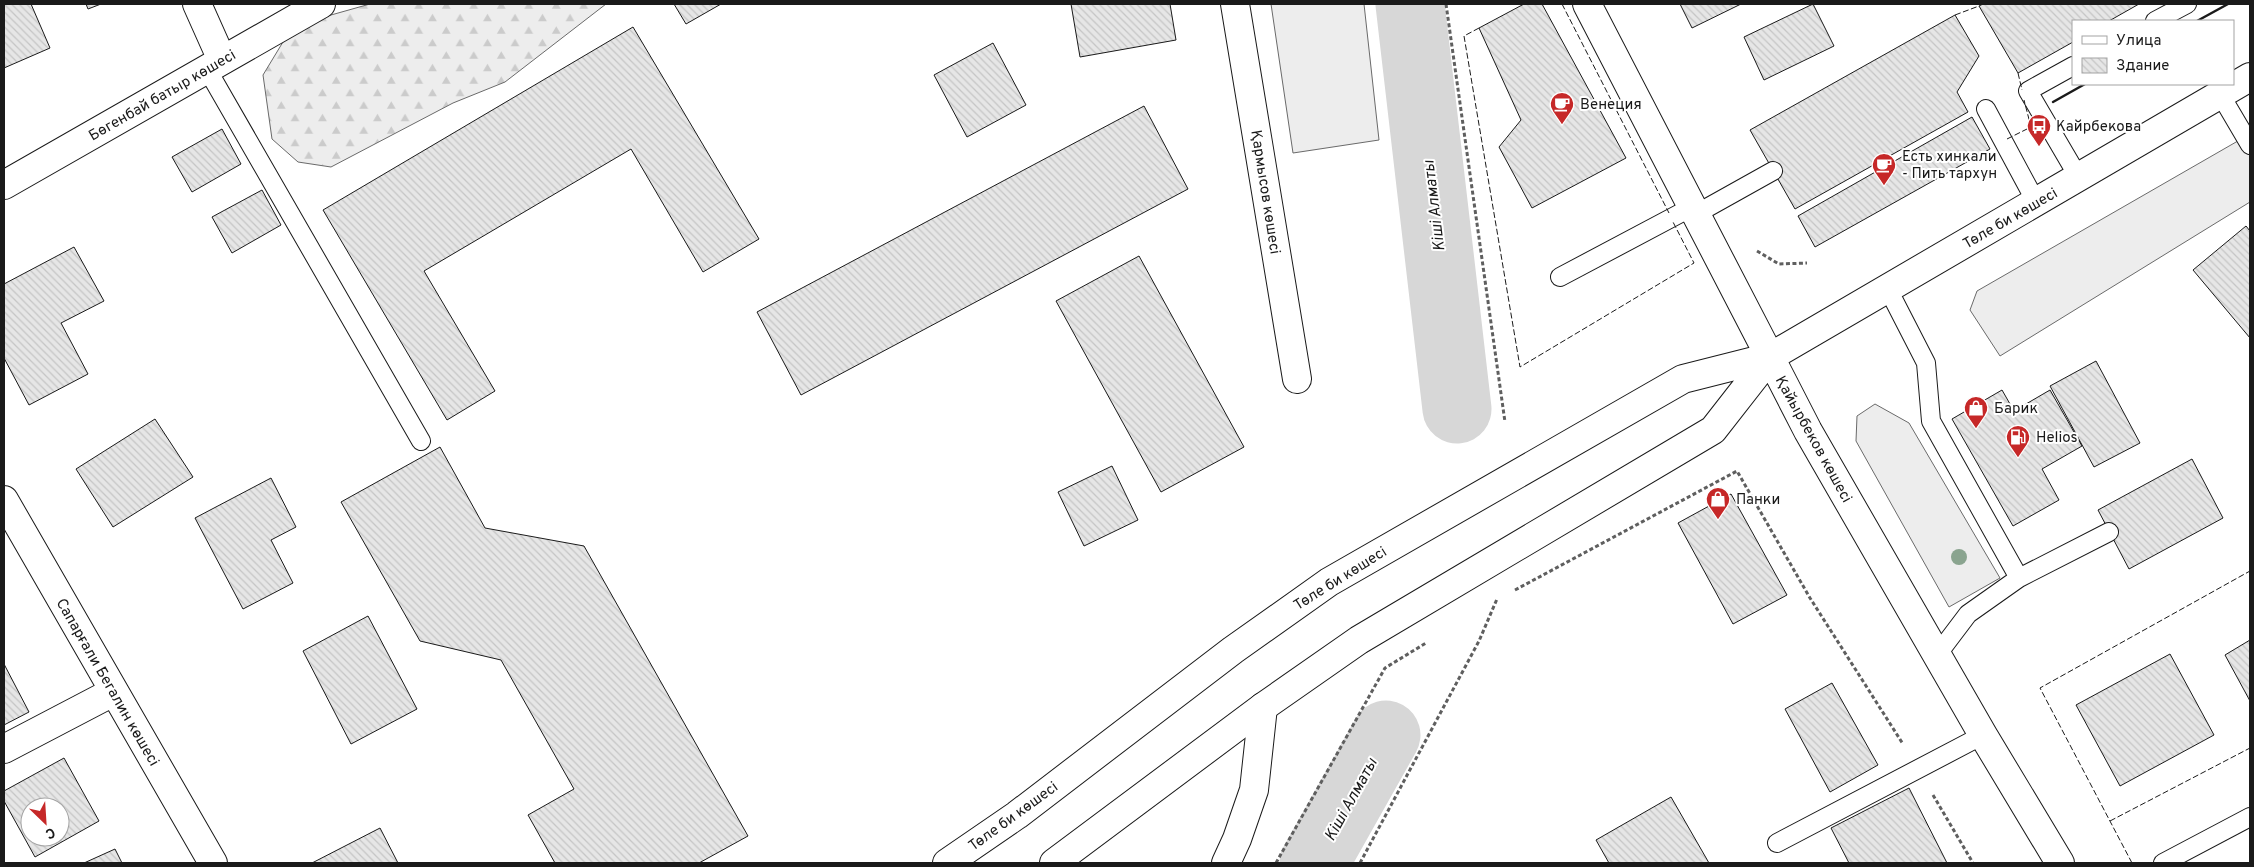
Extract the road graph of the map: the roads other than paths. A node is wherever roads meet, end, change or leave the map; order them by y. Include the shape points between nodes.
1 (196, 4) edge
2 (320, 4) edge
3 (1235, 4) edge
4 (1587, 4) edge
5 (2187, 4) edge
6 (2157, 20) edge
7 (215, 64) junction
8 (2072, 67) edge
9 (2250, 77) edge
10 (2220, 94) junction
11 (1986, 108) dead end
12 (2250, 145) edge
13 (1773, 171) dead end
14 (2078, 178) junction
15 (4, 186) edge
16 (2036, 202) junction
17 (1694, 210) junction
18 (1560, 277) dead end
19 (1888, 289) junction
20 (1770, 357) junction
21 (1297, 380) dead end
22 (421, 441) dead end
23 (4, 500) edge
24 (2109, 532) dead end
25 (2019, 578) junction
26 (1937, 655) junction
27 (113, 692) junction
28 (1263, 707) junction
29 (1983, 735) junction
30 (4, 750) edge
31 (2250, 817) edge
32 (1776, 843) dead end
33 (213, 863) edge
34 (947, 863) edge
35 (1054, 863) edge
36 (1226, 863) edge
37 (2060, 863) edge
38 (2163, 863) edge

1 - 7 main road
2 - 7 main road, Бөгенбай батыр көшесі
3 - 21 main road, Қармысов көшесі
4 - 17 main road, Қайырбеков көшесі
5 - 6 lane
7 - 15 main road, Бөгенбай батыр көшесі
7 - 22 lane
8 - 14 lane via 2028,91
9 - 10 main road, Төле би көшесі
10 - 12 lane
10 - 14 main road, Төле би көшесі
11 - 16 lane
13 - 17 lane
14 - 16 main road, Төле би көшесі
16 - 19 main road, Төле би көшесі
17 - 18 lane
17 - 20 main road, Қайырбеков көшесі
19 - 20 main road, Төле би көшесі
19 - 25 lane via 1926,363 1931,421
20 - 26 main road, Қайырбеков көшесі via 1808,431
20 - 28 main road, Төле би көшесі via 1713,430 1359,640
20 - 34 main road, Төле би көшесі via 1683,379 1329,582 1233,650 1017,815
23 - 27 main road, Сапарғали Бегалин көшесі
24 - 25 lane
25 - 26 lane via 1968,614
26 - 29 main road, Қайырбеков көшесі
27 - 30 main road
27 - 33 main road, Сапарғали Бегалин көшесі
28 - 35 main road, Төле би көшесі
28 - 36 main road via 1254,790
29 - 32 lane
29 - 37 main road, Қайырбеков көшесі
31 - 38 lane

